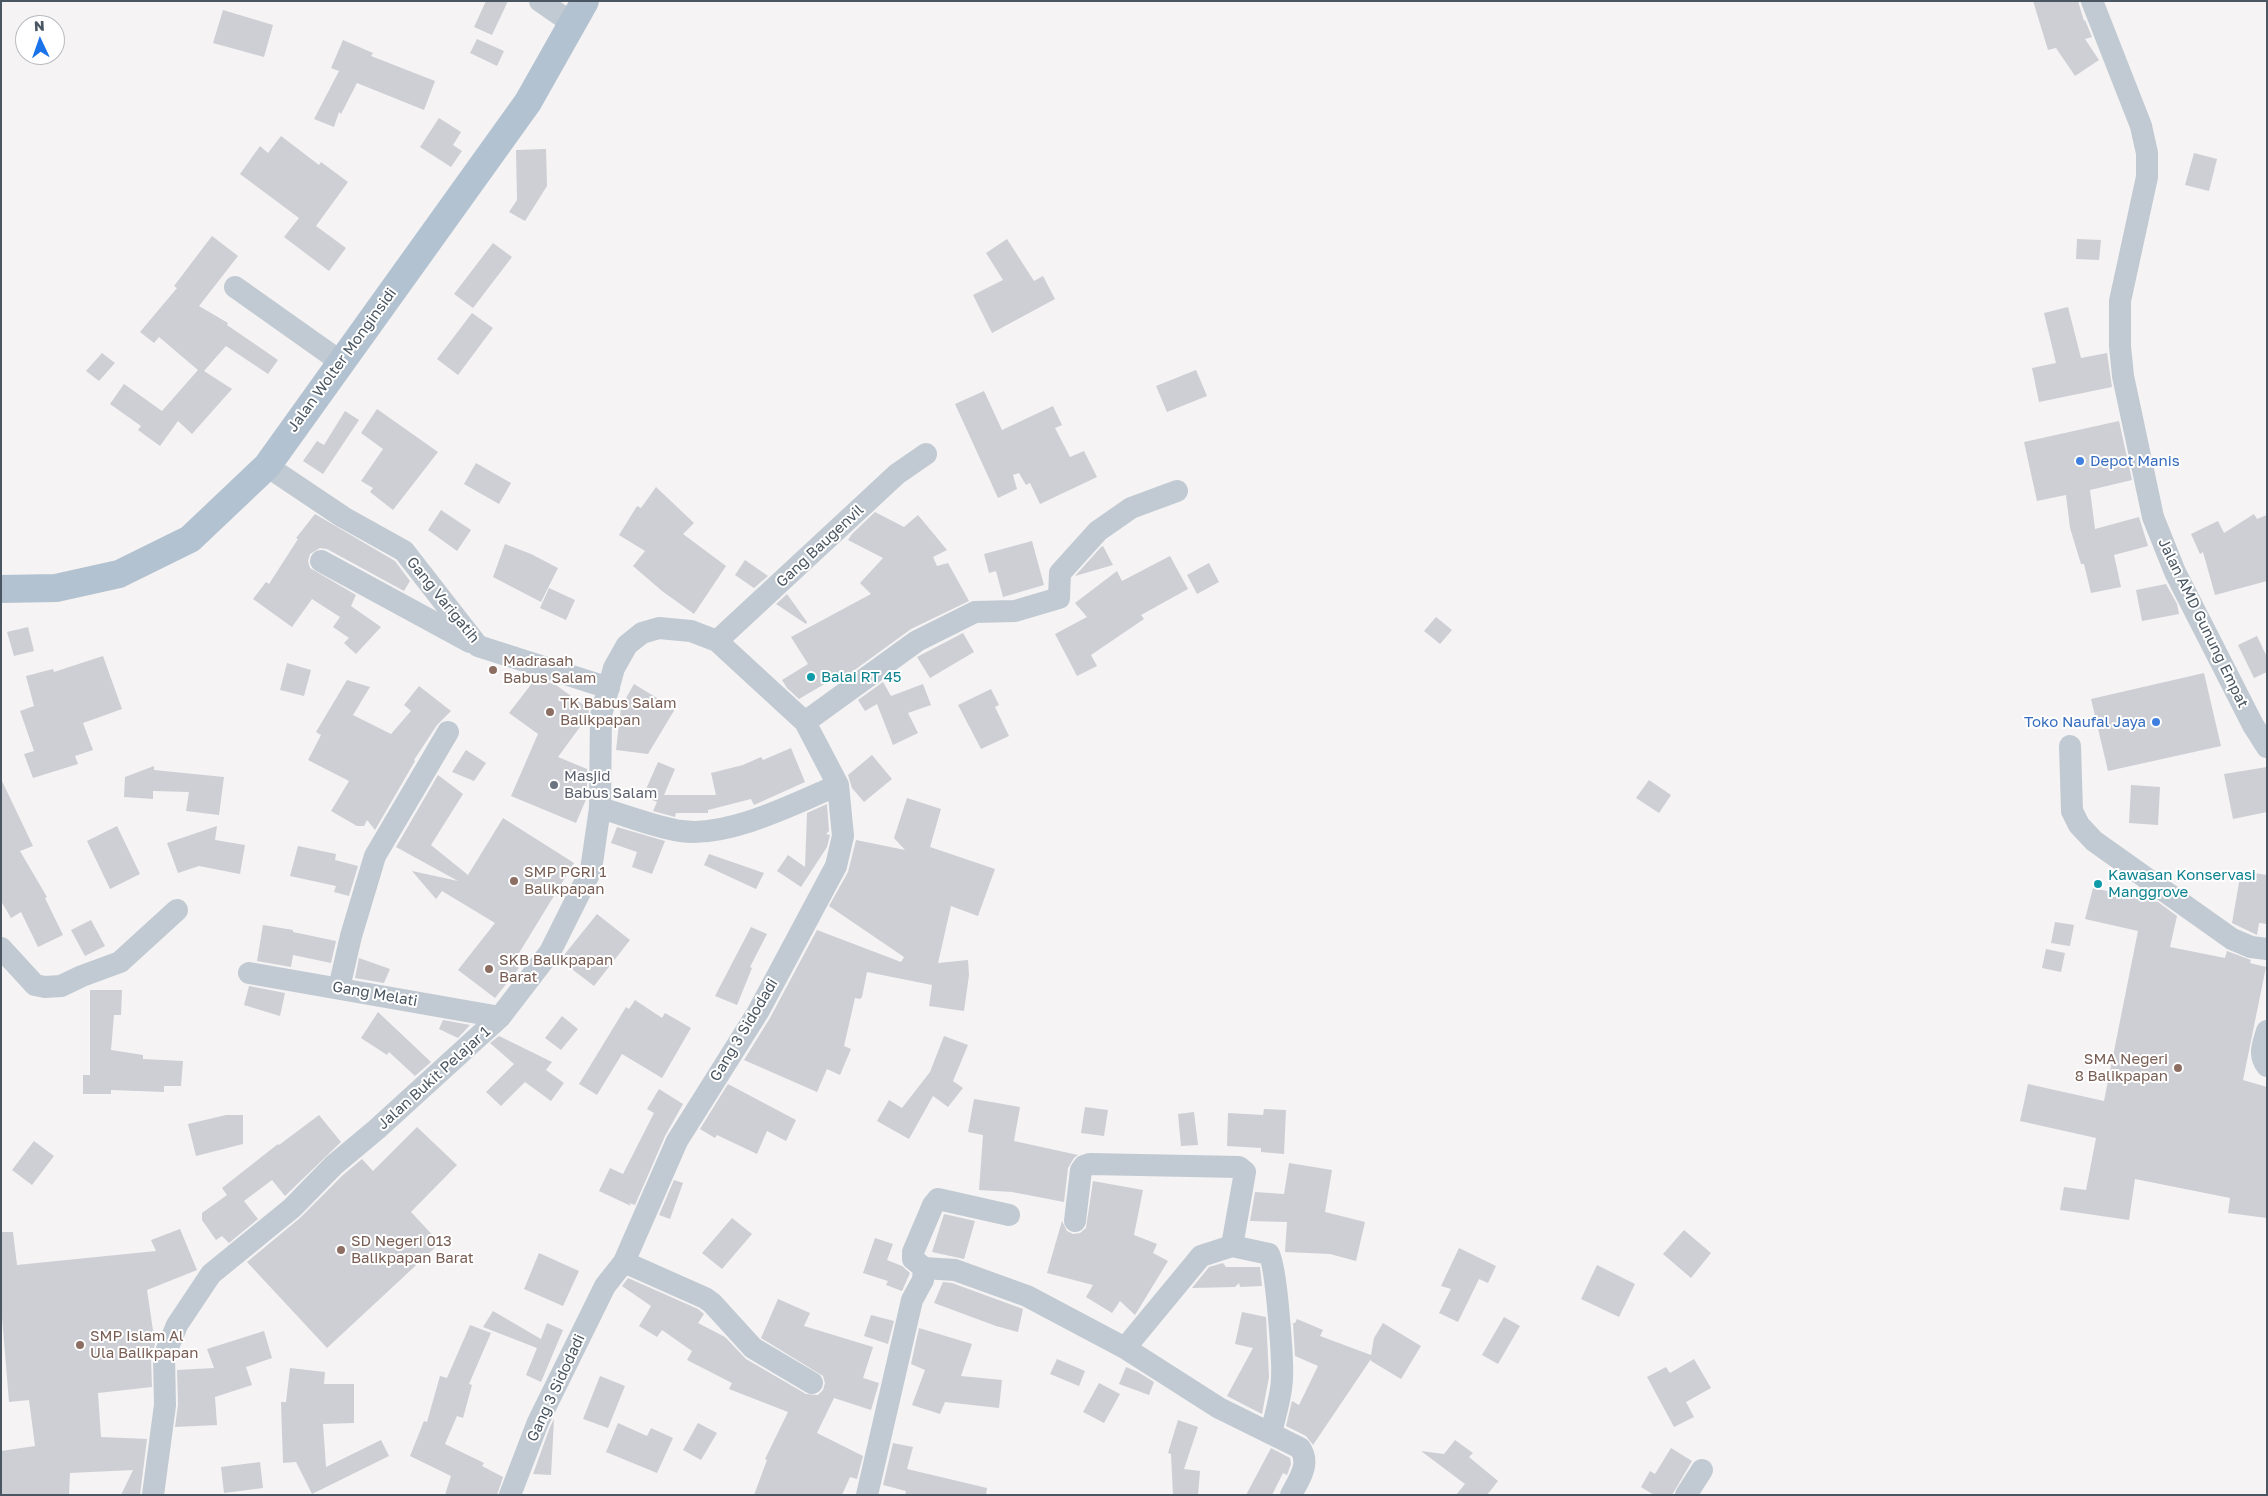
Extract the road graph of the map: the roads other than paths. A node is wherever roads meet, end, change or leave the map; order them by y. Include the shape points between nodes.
1 (540, 1) edge
2 (2092, 1) edge
3 (579, 13) edge
4 (236, 287) dead end
5 (341, 362) junction
6 (926, 454) dead end
7 (267, 466) junction
8 (1177, 491) dead end
9 (321, 561) dead end
10 (1, 589) edge
11 (659, 628) joint
12 (717, 641) junction
13 (478, 646) junction
14 (609, 688) junction
15 (805, 722) junction
16 (448, 732) dead end
17 (2070, 746) dead end
18 (2267, 747) edge
19 (838, 785) junction
20 (600, 808) junction
21 (177, 910) dead end
22 (1, 948) edge
23 (2267, 950) edge
24 (249, 973) dead end
25 (338, 988) junction
26 (500, 1017) junction
27 (2267, 1032) edge
28 (2267, 1066) edge
29 (1009, 1215) dead end
30 (1075, 1221) dead end
31 (1232, 1246) junction
32 (624, 1262) junction
33 (924, 1268) junction
34 (1125, 1348) junction
35 (812, 1383) dead end
36 (1271, 1434) junction
37 (1702, 1470) dead end
38 (1299, 1492) edge
39 (153, 1495) edge
40 (510, 1495) edge
41 (866, 1495) edge
42 (1686, 1495) edge

1 - 3 street
2 - 18 street, Jalan AMD Gunung Empat via 2142,126 2147,153 2147,177 2120,301 2120,346 2123,376 2153,517 2175,572 2252,725
3 - 5 main road, Jalan Wolter Monginsidi via 528,102
4 - 5 street
5 - 7 main road, Jalan Wolter Monginsidi
6 - 12 street, Gang Baugenvil via 897,474
7 - 10 main road, Jalan Wolter Monginsidi via 190,539 119,574 56,588
7 - 13 street, Gang Varigatih via 343,517 404,551
8 - 15 street via 1131,508 1098,531 1060,574 1059,598 1015,611 975,612 917,641
9 - 13 street
11 - 12 street, Gang 3 Sidodadi via 691,632
11 - 14 street, Jalan Bukit Pelajar 1 via 642,633 626,645 614,668
12 - 15 street, Gang 3 Sidodadi
13 - 14 street, Gang Varigatih
14 - 20 street, Jalan Bukit Pelajar 1 via 601,715
15 - 19 street, Gang 3 Sidodadi
16 - 25 street via 375,856
17 - 23 street via 2072,812 2079,826 2232,939
19 - 20 street via 762,817 716,830 682,831
19 - 32 street, Gang 3 Sidodadi via 843,836 836,866 758,1012 677,1140
20 - 26 street, Jalan Bukit Pelajar 1 via 591,870 550,952
21 - 22 street via 120,962 61,986 35,985
24 - 25 street, Gang Melati
25 - 26 street, Gang Melati
26 - 39 street, Jalan Bukit Pelajar 1 via 334,1165 292,1208 211,1274 177,1325 164,1357 165,1405
27 - 28 street via 2261,1058
29 - 33 street via 938,1199 913,1252 913,1259
30 - 31 street via 1081,1170 1090,1164 1239,1167 1245,1172
31 - 34 street via 1201,1256
31 - 36 street via 1264,1252 1273,1258 1282,1378
32 - 35 street via 705,1298 752,1348
32 - 40 street, Gang 3 Sidodadi via 605,1286 542,1414
33 - 34 street via 955,1270 1026,1296
33 - 41 street via 912,1300
34 - 36 street via 1219,1408
36 - 38 street via 1300,1448 1306,1456
37 - 42 street

